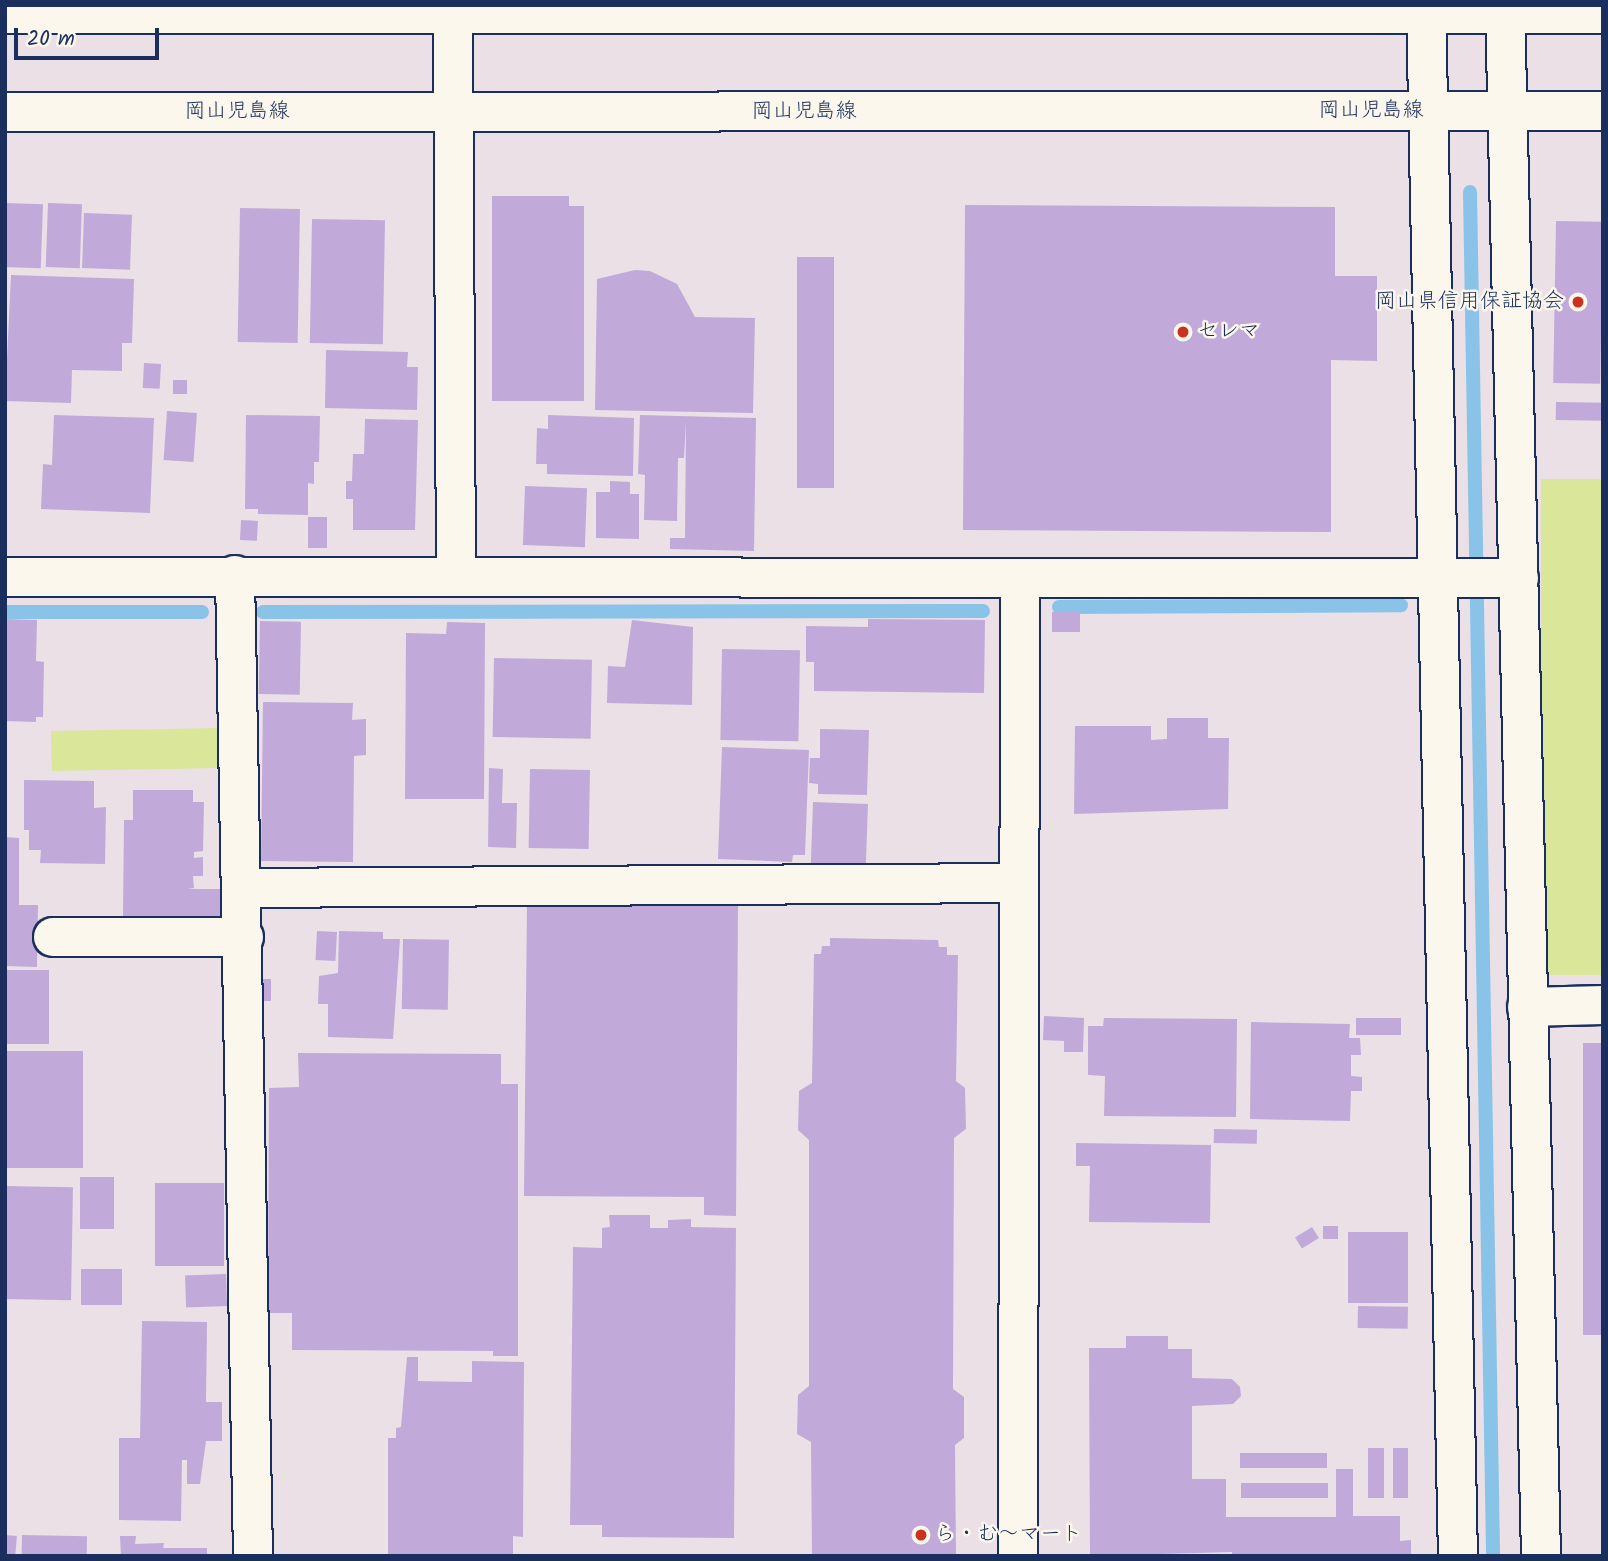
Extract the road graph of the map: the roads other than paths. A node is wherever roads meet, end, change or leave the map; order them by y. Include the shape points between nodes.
1 (1505, 9) edge
2 (1426, 10) edge
3 (453, 11) edge
4 (5, 13) edge
5 (1603, 14) edge
6 (1429, 111) junction
7 (1507, 111) junction
8 (1603, 111) edge
9 (455, 112) junction
10 (5, 113) edge
11 (235, 575) junction
12 (456, 576) junction
13 (5, 577) edge
14 (1448, 578) junction
15 (1508, 578) junction
16 (1020, 579) junction
17 (1018, 883) junction
18 (244, 888) junction
19 (53, 937) dead end
20 (244, 937) junction
21 (1603, 1005) edge
22 (1527, 1007) junction
23 (253, 1556) edge
24 (1018, 1556) edge
25 (1458, 1556) edge
26 (1541, 1556) edge

1 - 2 street
1 - 5 street
1 - 7 street
2 - 3 street
2 - 6 street
3 - 4 street
3 - 9 street
6 - 7 street, 岡山児島線
6 - 9 street, 岡山児島線
6 - 14 street
7 - 8 street, 岡山児島線
7 - 15 street
9 - 10 street, 岡山児島線
9 - 12 street
11 - 12 street
11 - 13 street
11 - 18 street
12 - 16 street
14 - 15 street
14 - 16 street
14 - 25 street
15 - 22 street
16 - 17 street
17 - 18 street
17 - 24 street
18 - 20 street
19 - 20 street
20 - 23 street
21 - 22 street
22 - 26 street

